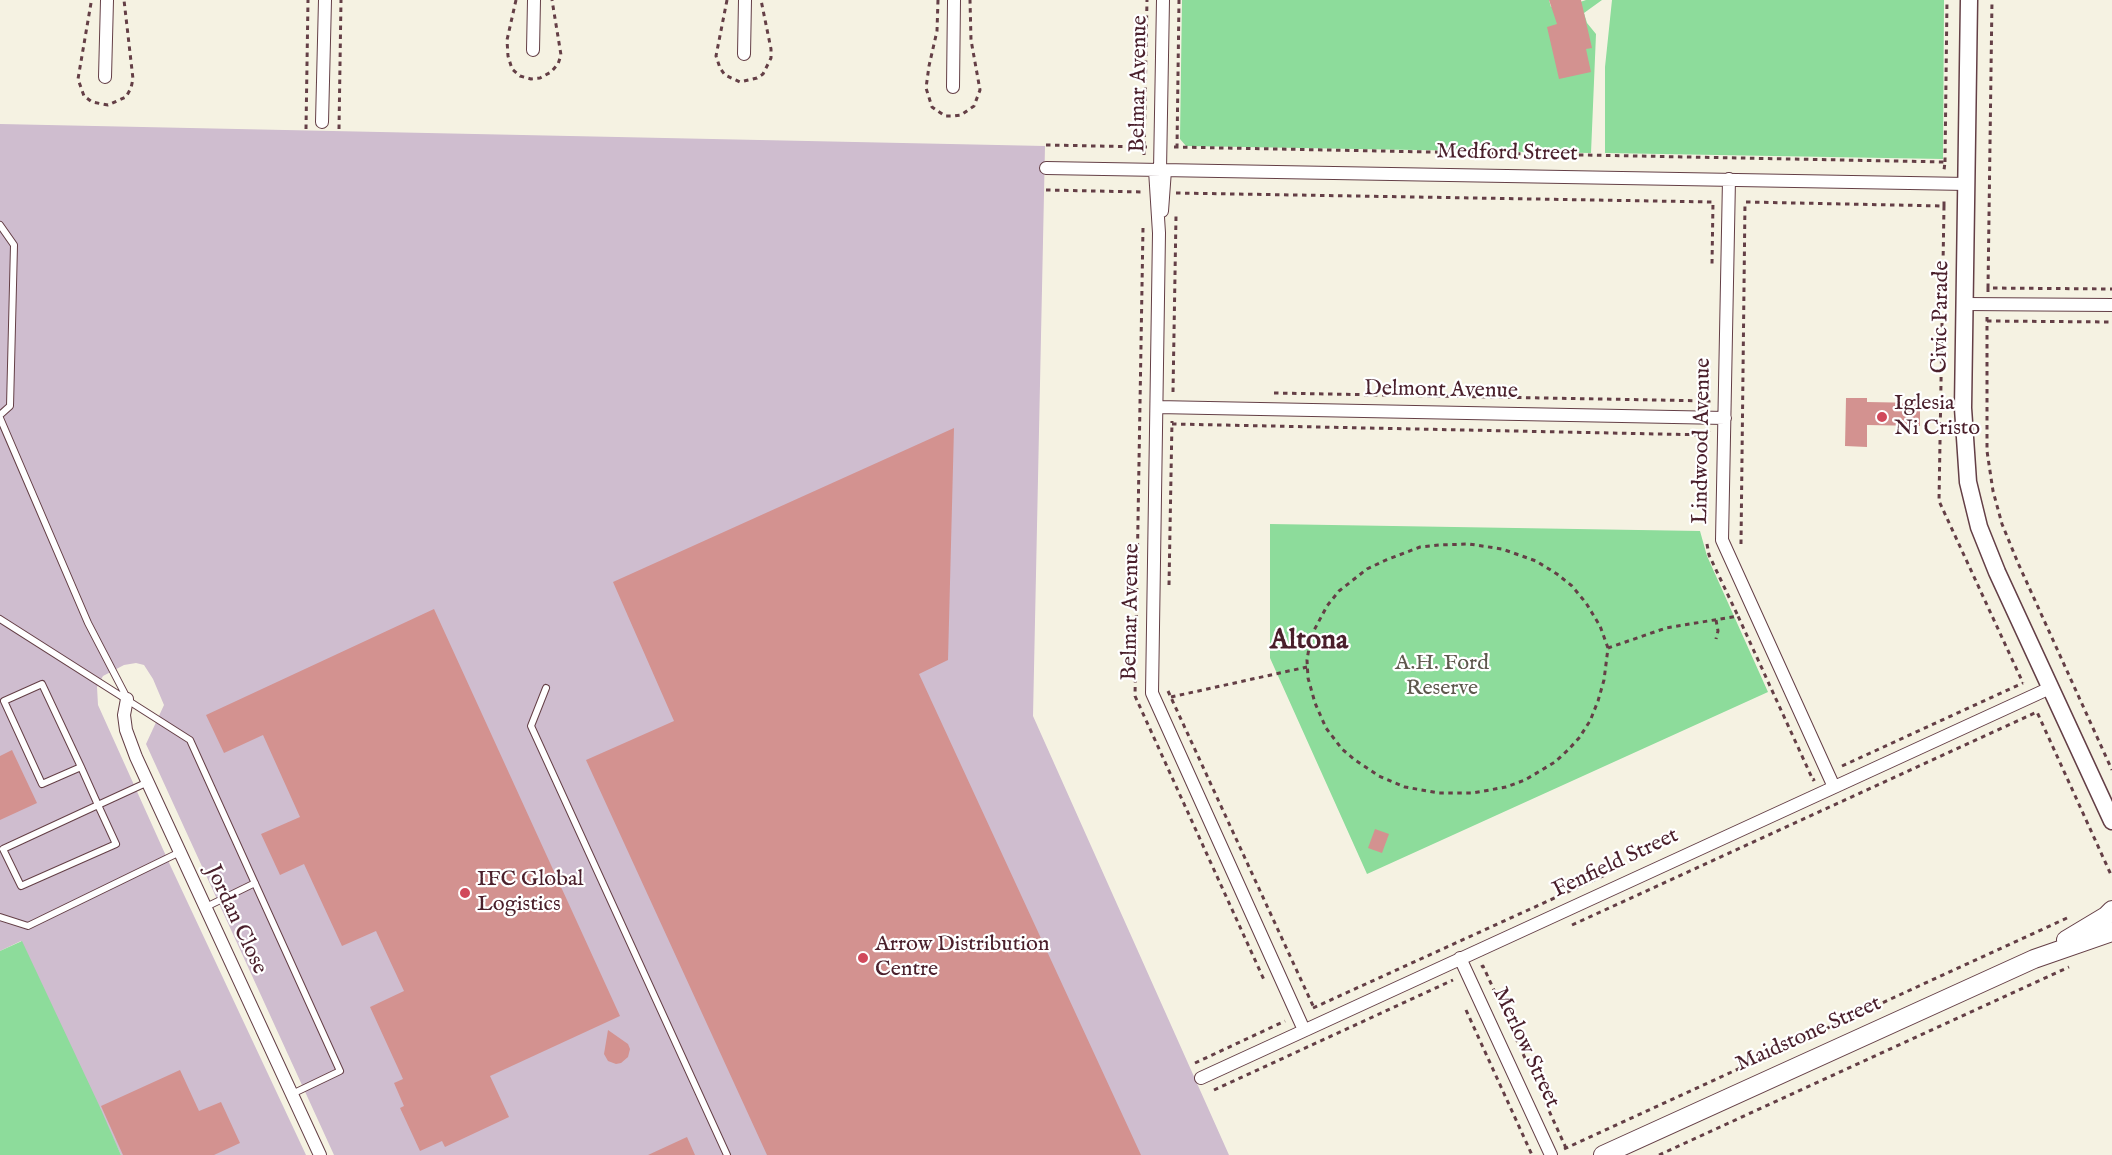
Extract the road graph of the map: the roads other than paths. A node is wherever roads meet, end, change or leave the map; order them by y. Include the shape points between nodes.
1 (107, 0) edge
2 (325, 0) edge
3 (534, 0) edge
4 (745, 0) edge
5 (954, 0) edge
6 (1163, 0) edge
7 (1969, 0) edge
8 (533, 50) dead end
9 (744, 54) dead end
10 (105, 78) dead end
11 (953, 87) dead end
12 (322, 122) dead end
13 (1046, 168) dead end
14 (1160, 170) junction
15 (1729, 179) junction
16 (1967, 184) junction
17 (0, 225) edge
18 (1965, 304) junction
19 (2112, 305) edge
20 (1157, 407) junction
21 (0, 417) edge
22 (1725, 418) junction
23 (0, 618) edge
24 (546, 688) dead end
25 (2050, 688) junction
26 (127, 699) junction
27 (81, 767) junction
28 (148, 782) junction
29 (1834, 788) junction
30 (98, 805) junction
31 (2112, 821) edge
32 (180, 852) junction
33 (255, 882) junction
34 (206, 907) junction
35 (2112, 910) edge
36 (0, 917) edge
37 (2112, 932) edge
38 (1460, 958) junction
39 (2034, 959) junction
40 (1305, 1030) junction
41 (1201, 1078) dead end
42 (292, 1094) junction
43 (1555, 1153) edge
44 (320, 1155) edge
45 (727, 1155) edge
46 (1603, 1155) edge

1 - 10 street
2 - 12 street
3 - 8 street
4 - 9 street
5 - 11 street
6 - 14 street, Belmar Avenue
7 - 16 street, Civic Parade
13 - 14 street, Medford Street
14 - 15 street, Medford Street
14 - 20 street, Belmar Avenue
15 - 16 street, Medford Street
15 - 22 street, Lindwood Avenue
16 - 18 street, Civic Parade
17 - 21 lane via 14,246 10,406
18 - 19 street
18 - 25 street, Civic Parade via 1963,425 1973,505 1992,562
20 - 22 street, Delmont Avenue
20 - 40 street, Belmar Avenue via 1152,693
21 - 26 lane via 88,622
22 - 29 street, Lindwood Avenue via 1722,540
23 - 26 lane
24 - 45 lane via 531,726
25 - 29 street, Fenfield Street
25 - 31 street, Civic Parade
26 - 28 street, Jordan Close via 126,730
26 - 33 lane via 190,740
27 - 27 lane via 42,784 4,701 42,684
27 - 30 lane
28 - 30 lane
28 - 32 street, Jordan Close
29 - 38 street, Fenfield Street
30 - 30 lane via 116,844 21,886 3,849
32 - 34 street, Jordan Close
32 - 36 lane via 28,926
33 - 34 lane
33 - 42 lane via 340,1071
34 - 42 street, Jordan Close
35 - 39 main road, Maidstone Street
37 - 39 main road, Maidstone Street
38 - 40 street, Fenfield Street
38 - 43 street, Merlow Street
39 - 46 main road, Maidstone Street
40 - 41 street, Fenfield Street
42 - 44 street, Jordan Close

